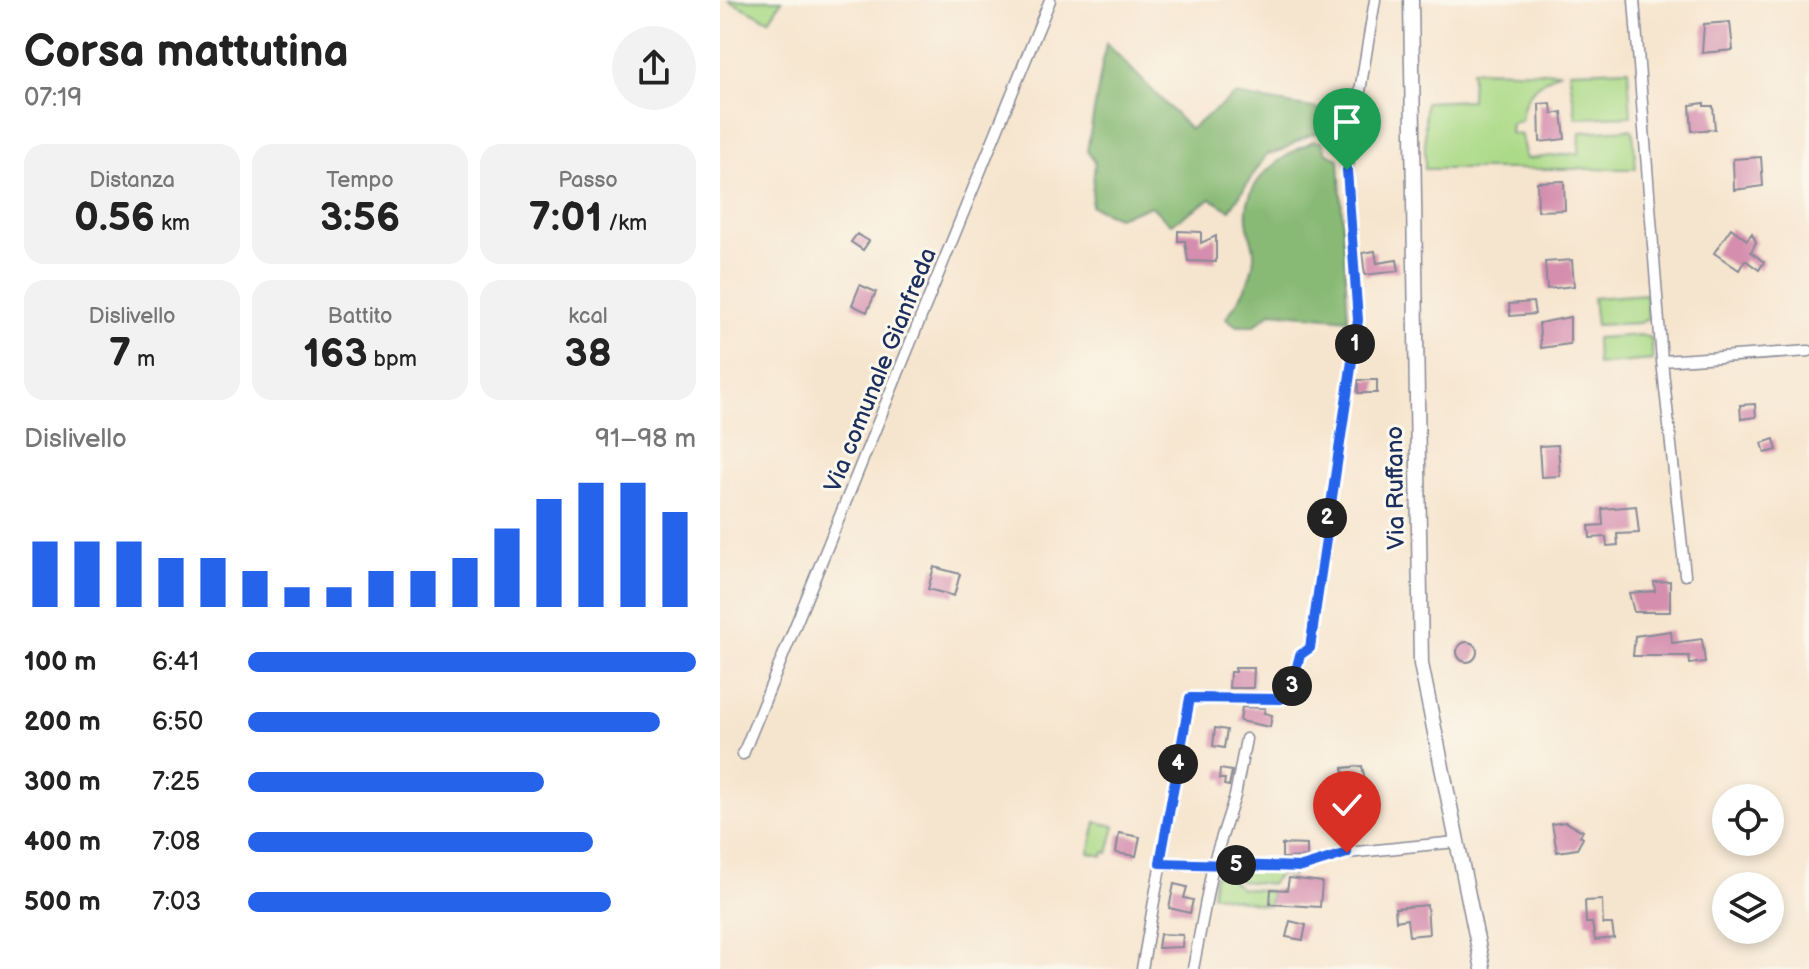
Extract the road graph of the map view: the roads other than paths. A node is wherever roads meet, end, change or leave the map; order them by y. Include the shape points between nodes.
1 (1050, 0) edge
2 (1375, 0) edge
3 (1411, 0) edge
4 (1634, 0) edge
5 (1809, 351) edge
6 (1662, 361) junction
7 (1685, 575) dead end
8 (1246, 739) dead end
9 (743, 754) dead end
10 (1456, 842) junction
11 (1160, 863) junction
12 (1213, 864) junction
13 (1142, 969) edge
14 (1193, 969) edge
15 (1483, 969) edge

1 - 9 street, Via comunale Gianfreda
2 - 11 street via 1347,170 1358,320 1310,648 1300,655 1292,686 1281,699 1190,698
3 - 10 street, Via Ruffano via 1421,664
4 - 6 street
5 - 6 street
6 - 7 street
8 - 12 street
10 - 12 street via 1347,853 1302,867
10 - 15 street, Via Ruffano
11 - 12 street
11 - 13 street
12 - 14 street

